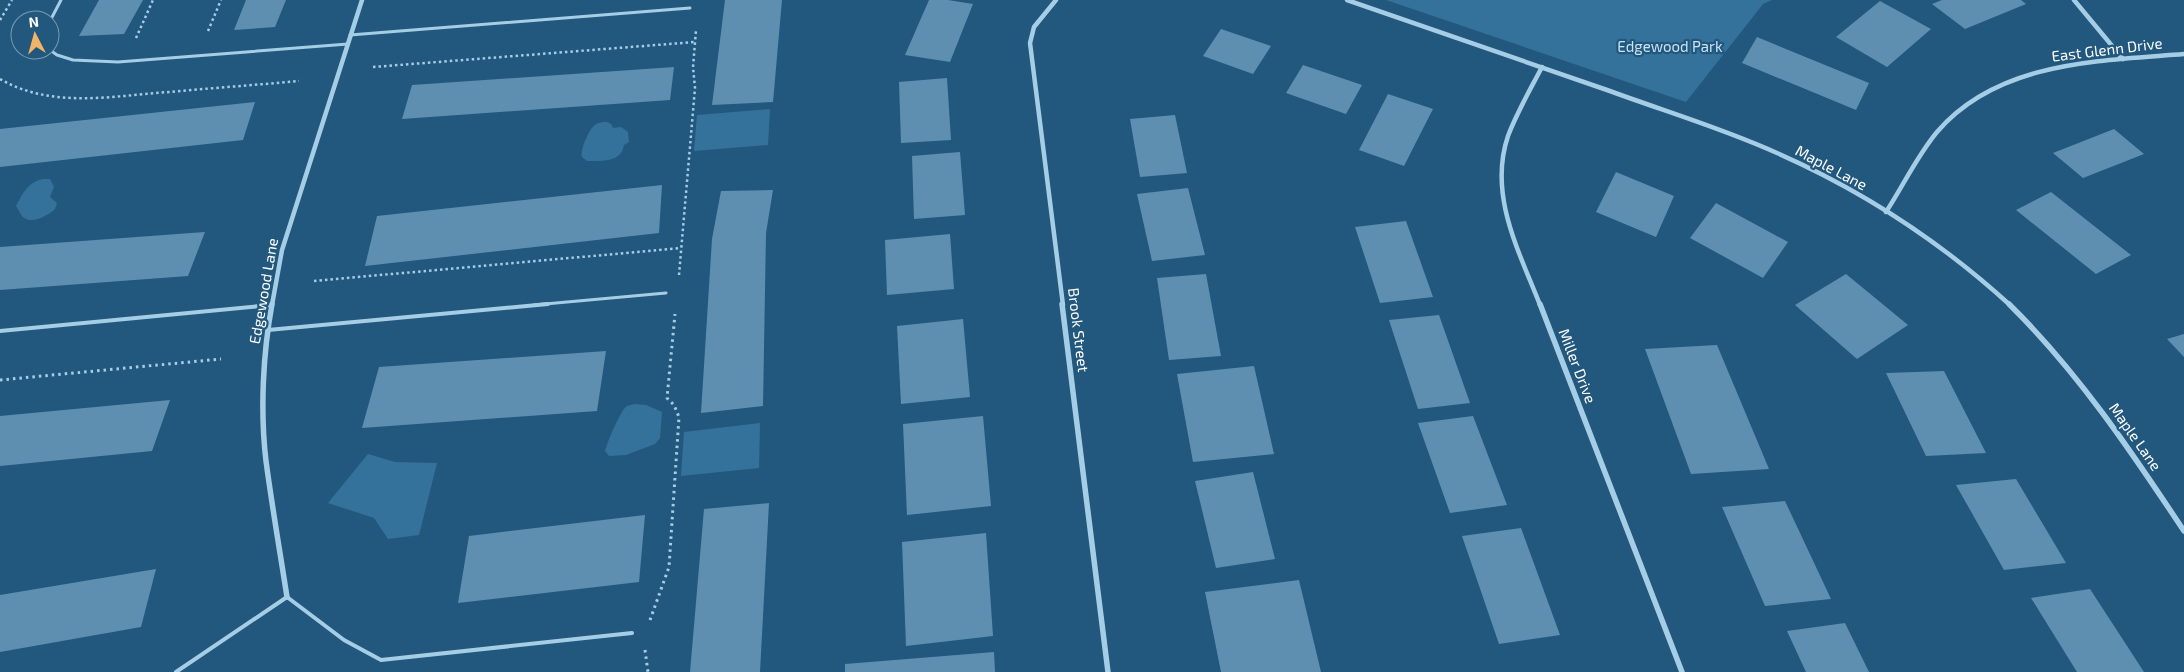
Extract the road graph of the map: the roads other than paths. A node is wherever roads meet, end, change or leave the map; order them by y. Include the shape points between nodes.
1 (362, 0) edge
2 (1056, 0) edge
3 (1347, 0) edge
4 (2074, 0) edge
5 (690, 8) dead end
6 (350, 35) junction
7 (348, 44) junction
8 (2184, 54) edge
9 (60, 57) edge
10 (2123, 59) junction
11 (1542, 67) junction
12 (1886, 212) junction
13 (666, 293) dead end
14 (271, 306) junction
15 (267, 330) junction
16 (0, 331) edge
17 (2184, 531) edge
18 (287, 597) junction
19 (632, 633) dead end
20 (176, 672) edge
21 (1108, 672) edge
22 (1682, 672) edge

1 - 6 street, Edgewood Lane
2 - 21 street, Brook Street via 1034,27 1030,43
3 - 11 street, Maple Lane
4 - 10 street
5 - 6 lane
6 - 7 street, Edgewood Lane
7 - 9 lane via 126,61 86,62
7 - 14 street, Edgewood Lane via 282,250
8 - 10 street, East Glenn Drive
10 - 12 street, East Glenn Drive via 2033,73 1993,89 1961,108 1938,132
11 - 12 street, Maple Lane via 1745,139 1815,171
11 - 22 street, Miller Drive via 1510,128 1503,154 1501,183 1506,214
12 - 17 street, Maple Lane via 2009,304 2056,354 2116,429
13 - 15 lane
14 - 15 street, Edgewood Lane
14 - 16 lane
15 - 18 street, Edgewood Lane via 264,394 266,459
18 - 19 lane via 344,640 381,660
18 - 20 lane

